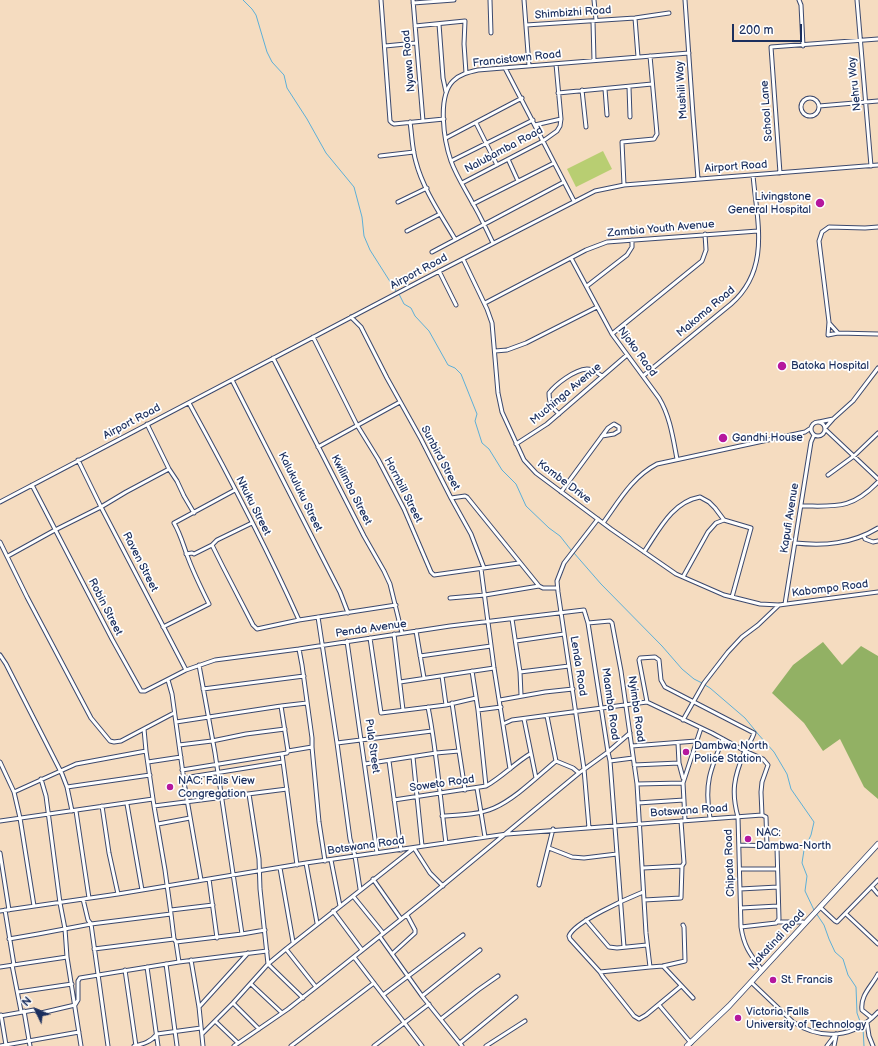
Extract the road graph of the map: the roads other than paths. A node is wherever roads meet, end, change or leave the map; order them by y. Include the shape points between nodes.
1 (381, 0) edge
2 (454, 0) edge
3 (490, 0) edge
4 (524, 0) edge
5 (594, 0) edge
6 (685, 0) edge
7 (799, 0) edge
8 (857, 0) edge
9 (413, 2) edge
10 (669, 13) dead end
11 (635, 18) junction
12 (594, 20) junction
13 (439, 24) junction
14 (526, 25) junction
15 (415, 26) junction
16 (491, 33) dead end
17 (878, 39) edge
18 (860, 41) junction
19 (416, 43) junction
20 (385, 46) junction
21 (803, 46) junction
22 (688, 53) junction
23 (650, 56) junction
24 (638, 57) junction
25 (594, 61) junction
26 (556, 64) junction
27 (529, 66) junction
28 (505, 68) junction
29 (466, 73) junction
30 (652, 84) junction
31 (629, 87) junction
32 (605, 89) junction
33 (582, 90) junction
34 (446, 92) junction
35 (558, 93) junction
36 (522, 98) junction
37 (878, 101) edge
38 (866, 102) junction
39 (819, 106) junction
40 (607, 115) dead end
41 (630, 117) dead end
42 (561, 118) junction
43 (444, 119) junction
44 (533, 120) junction
45 (423, 121) junction
46 (410, 122) junction
47 (476, 123) junction
48 (535, 125) junction
49 (586, 127) dead end
50 (446, 138) junction
51 (543, 141) junction
52 (486, 143) junction
53 (414, 152) junction
54 (380, 156) dead end
55 (508, 159) junction
56 (451, 160) junction
57 (554, 163) junction
58 (497, 165) junction
59 (878, 165) edge
60 (871, 166) junction
61 (780, 173) junction
62 (753, 175) junction
63 (698, 179) junction
64 (518, 181) junction
65 (564, 182) junction
66 (462, 183) junction
67 (624, 185) junction
68 (427, 188) junction
69 (574, 201) junction
70 (398, 202) dead end
71 (473, 204) junction
72 (440, 214) junction
73 (484, 224) junction
74 (878, 227) edge
75 (758, 230) junction
76 (407, 231) dead end
77 (705, 234) junction
78 (455, 239) junction
79 (632, 240) junction
80 (493, 243) junction
81 (432, 252) dead end
82 (571, 258) junction
83 (463, 259) junction
84 (439, 271) junction
85 (587, 286) junction
86 (485, 303) junction
87 (456, 305) dead end
88 (597, 307) junction
89 (351, 317) junction
90 (829, 322) junction
91 (838, 333) junction
92 (612, 334) junction
93 (878, 334) edge
94 (313, 338) junction
95 (495, 351) junction
96 (627, 355) junction
97 (273, 358) junction
98 (878, 368) edge
99 (602, 376) junction
100 (643, 376) junction
101 (232, 380) junction
102 (400, 402) junction
103 (189, 403) junction
104 (559, 414) junction
105 (833, 419) junction
106 (817, 422) junction
107 (147, 424) junction
108 (357, 425) junction
109 (811, 428) junction
110 (825, 428) junction
111 (805, 432) junction
112 (878, 433) edge
113 (813, 434) junction
114 (821, 435) junction
115 (602, 436) junction
116 (830, 436) junction
117 (516, 444) junction
118 (318, 447) junction
119 (854, 456) junction
120 (677, 459) junction
121 (78, 460) junction
122 (169, 469) junction
123 (828, 475) dead end
124 (878, 480) edge
125 (32, 485) junction
126 (235, 490) junction
127 (561, 492) junction
128 (451, 498) junction
129 (0, 502) edge
130 (801, 506) junction
131 (101, 507) junction
132 (194, 513) junction
133 (598, 519) junction
134 (724, 520) junction
135 (252, 523) junction
136 (603, 523) junction
137 (878, 528) edge
138 (54, 530) junction
139 (864, 536) junction
140 (878, 541) edge
141 (0, 542) edge
142 (795, 543) junction
143 (212, 545) junction
144 (644, 552) junction
145 (186, 554) junction
146 (8, 556) junction
147 (519, 563) junction
148 (483, 568) junction
149 (683, 577) junction
150 (539, 586) junction
151 (557, 588) junction
152 (878, 592) edge
153 (485, 595) junction
154 (732, 597) junction
155 (450, 598) dead end
156 (785, 604) junction
157 (396, 605) junction
158 (779, 605) junction
159 (560, 612) junction
160 (348, 613) junction
161 (318, 617) junction
162 (512, 619) junction
163 (299, 620) junction
164 (489, 621) junction
165 (588, 623) junction
166 (163, 627) junction
167 (416, 631) junction
168 (402, 633) junction
169 (394, 634) junction
170 (564, 634) junction
171 (370, 638) junction
172 (347, 641) junction
173 (516, 641) junction
174 (322, 645) junction
175 (491, 646) junction
176 (299, 649) junction
177 (0, 655) edge
178 (420, 656) junction
179 (199, 666) junction
180 (569, 666) junction
181 (494, 668) junction
182 (186, 670) junction
183 (472, 671) junction
184 (520, 672) junction
185 (304, 676) junction
186 (442, 676) junction
187 (424, 678) junction
188 (168, 680) junction
189 (400, 682) junction
190 (203, 689) junction
191 (573, 689) junction
192 (521, 695) junction
193 (476, 698) junction
194 (500, 700) junction
195 (647, 702) junction
196 (693, 702) junction
197 (307, 703) junction
198 (452, 703) junction
199 (626, 704) junction
200 (446, 705) junction
201 (281, 706) junction
202 (428, 707) junction
203 (500, 707) junction
204 (602, 709) junction
205 (404, 710) junction
206 (478, 710) junction
207 (576, 712) junction
208 (174, 713) junction
209 (547, 716) junction
210 (209, 717) junction
211 (524, 719) junction
212 (683, 720) junction
213 (176, 722) junction
214 (502, 724) junction
215 (701, 728) junction
216 (144, 729) junction
217 (286, 729) junction
218 (432, 731) junction
219 (630, 733) junction
220 (361, 739) junction
221 (212, 740) junction
222 (722, 740) junction
223 (696, 741) junction
224 (337, 743) junction
225 (678, 743) junction
226 (179, 745) junction
227 (632, 746) junction
228 (312, 747) junction
229 (146, 751) junction
230 (288, 751) junction
231 (745, 751) junction
232 (459, 752) junction
233 (608, 752) junction
234 (436, 753) junction
235 (282, 754) junction
236 (530, 754) junction
237 (181, 757) junction
238 (413, 757) junction
239 (633, 758) junction
240 (389, 761) junction
241 (610, 761) junction
242 (0, 762) edge
243 (148, 762) junction
244 (283, 762) junction
245 (556, 762) junction
246 (366, 764) junction
247 (679, 764) junction
248 (216, 765) junction
249 (634, 765) junction
250 (510, 769) junction
251 (584, 769) junction
252 (182, 770) junction
253 (60, 771) junction
254 (217, 772) junction
255 (579, 773) junction
256 (150, 775) junction
257 (184, 778) junction
258 (536, 778) junction
259 (41, 779) junction
260 (683, 781) junction
261 (637, 784) junction
262 (486, 786) junction
263 (67, 787) junction
264 (477, 788) junction
265 (287, 790) junction
266 (465, 790) junction
267 (14, 792) junction
268 (440, 793) junction
269 (249, 794) junction
270 (418, 796) junction
271 (221, 798) junction
272 (153, 799) junction
273 (394, 800) junction
274 (684, 800) junction
275 (188, 802) junction
276 (638, 803) junction
277 (127, 804) junction
278 (102, 806) junction
279 (154, 806) junction
280 (74, 811) junction
281 (480, 812) junction
282 (47, 815) junction
283 (762, 815) junction
284 (442, 816) junction
285 (20, 818) junction
286 (190, 818) junction
287 (710, 818) junction
288 (738, 818) junction
289 (685, 820) junction
290 (0, 821) edge
291 (681, 821) junction
292 (158, 824) junction
293 (640, 824) junction
294 (615, 825) junction
295 (589, 828) junction
296 (553, 829) junction
297 (507, 834) junction
298 (485, 837) junction
299 (446, 843) junction
300 (878, 844) edge
301 (739, 845) junction
302 (422, 846) junction
303 (767, 846) junction
304 (414, 848) junction
305 (549, 848) junction
306 (401, 850) junction
307 (0, 853) edge
308 (377, 854) junction
309 (617, 854) junction
310 (355, 856) junction
311 (331, 860) junction
312 (325, 861) junction
313 (306, 863) junction
314 (297, 865) junction
315 (682, 866) junction
316 (280, 868) junction
317 (643, 868) junction
318 (740, 869) junction
319 (776, 869) junction
320 (260, 871) junction
321 (233, 875) junction
322 (209, 879) junction
323 (373, 879) junction
324 (201, 880) junction
325 (878, 880) edge
326 (539, 885) dead end
327 (167, 886) junction
328 (442, 886) junction
329 (778, 887) junction
330 (872, 887) junction
331 (740, 889) junction
332 (142, 890) junction
333 (360, 890) junction
334 (643, 892) junction
335 (118, 894) junction
336 (878, 894) edge
337 (353, 896) junction
338 (89, 898) junction
339 (83, 899) junction
340 (644, 900) junction
341 (620, 902) junction
342 (60, 903) junction
343 (212, 905) junction
344 (34, 906) junction
345 (340, 906) junction
346 (778, 906) junction
347 (820, 907) junction
348 (741, 908) junction
349 (7, 910) junction
350 (0, 911) edge
351 (333, 911) junction
352 (171, 912) junction
353 (846, 914) junction
354 (407, 915) junction
355 (401, 919) junction
356 (586, 920) junction
357 (778, 922) junction
358 (317, 923) junction
359 (90, 924) junction
360 (804, 924) junction
361 (683, 925) dead end
362 (741, 927) junction
363 (65, 929) junction
364 (266, 930) junction
365 (242, 934) junction
366 (383, 934) junction
367 (463, 935) dead end
368 (380, 937) junction
369 (9, 938) junction
370 (217, 938) junction
371 (174, 939) junction
372 (176, 942) junction
373 (293, 942) junction
374 (878, 944) edge
375 (647, 945) junction
376 (624, 947) junction
377 (94, 949) junction
378 (286, 949) junction
379 (362, 950) junction
380 (480, 950) dead end
381 (268, 951) junction
382 (248, 953) junction
383 (392, 954) junction
384 (67, 957) junction
385 (354, 957) junction
386 (191, 960) junction
387 (179, 962) junction
388 (166, 964) junction
389 (268, 964) junction
390 (13, 965) junction
391 (663, 966) junction
392 (0, 967) edge
393 (147, 967) junction
394 (650, 967) junction
395 (124, 970) junction
396 (762, 970) junction
397 (600, 972) junction
398 (98, 974) junction
399 (878, 974) edge
400 (409, 976) junction
401 (498, 976) dead end
402 (751, 982) junction
403 (374, 983) junction
404 (72, 984) junction
405 (251, 984) junction
406 (681, 986) junction
407 (316, 987) junction
408 (18, 992) junction
409 (383, 995) junction
410 (422, 996) junction
411 (303, 998) junction
412 (516, 998) dead end
413 (693, 998) dead end
414 (233, 1004) junction
415 (429, 1004) junction
416 (659, 1005) junction
417 (75, 1006) junction
418 (199, 1007) junction
419 (22, 1011) junction
420 (878, 1012) edge
421 (282, 1013) junction
422 (0, 1015) edge
423 (873, 1017) junction
424 (442, 1019) junction
425 (878, 1020) edge
426 (215, 1021) junction
427 (525, 1022) dead end
428 (404, 1024) junction
429 (866, 1024) junction
430 (201, 1028) junction
431 (259, 1029) junction
432 (175, 1031) junction
433 (79, 1032) junction
434 (157, 1034) junction
435 (202, 1034) junction
436 (836, 1034) junction
437 (29, 1041) junction
438 (238, 1043) junction
439 (461, 1044) edge
440 (689, 1044) edge
441 (6, 1045) junction
442 (0, 1046) edge
443 (30, 1046) edge
444 (81, 1046) edge
445 (108, 1046) edge
446 (135, 1046) edge
447 (158, 1046) edge
448 (177, 1046) edge
449 (203, 1046) edge
450 (234, 1046) edge
451 (291, 1046) edge
452 (374, 1046) edge
453 (422, 1046) edge
454 (486, 1046) edge
455 (827, 1046) edge
456 (834, 1046) edge
457 (872, 1046) edge

1 - 20 street
2 - 9 street
3 - 16 street
4 - 14 street
5 - 12 street
6 - 22 street, Mushili Way
7 - 21 street
8 - 18 street, Nehru Way
9 - 15 street, Nyawa Road
10 - 11 street, Shimbizhi Road
11 - 12 street, Shimbizhi Road
11 - 24 street
12 - 14 street, Shimbizhi Road
12 - 25 street
13 - 15 street
13 - 29 street via 465,22
13 - 34 street
14 - 27 street
15 - 19 street, Nyawa Road
17 - 18 street
18 - 21 street
18 - 38 street, Nehru Way
19 - 20 street
19 - 45 street, Nyawa Road
20 - 46 street via 390,121 394,124
21 - 61 street, School Lane via 771,47
22 - 23 street, Francistown Road
22 - 63 street, Mushili Way
23 - 24 street, Francistown Road
23 - 30 street
24 - 25 street, Francistown Road
25 - 26 street, Francistown Road
26 - 27 street, Francistown Road
26 - 35 street
27 - 28 street, Francistown Road
28 - 29 street, Francistown Road
28 - 36 street
29 - 34 street, Francistown Road via 453,81
30 - 31 street
30 - 67 street via 656,137 652,140 622,142
31 - 32 street
31 - 41 street
32 - 33 street
32 - 40 street
33 - 35 street
33 - 49 street
34 - 43 street
35 - 42 street
36 - 44 street
36 - 47 street
37 - 38 street
38 - 39 street
38 - 60 street, Nehru Way
39 - 39 street via 818,112 810,116 804,114 800,106 805,98 811,97 817,100
42 - 48 street
42 - 51 street, Nalubamba Road via 557,132
43 - 45 street
43 - 50 street
44 - 48 street
44 - 52 street
45 - 46 street
46 - 53 street
47 - 50 street
47 - 52 street
48 - 51 street
50 - 56 street
51 - 55 street, Nalubamba Road
51 - 57 street
52 - 56 street
52 - 58 street
53 - 54 street
53 - 68 street
55 - 58 street, Nalubamba Road
55 - 64 street
56 - 66 street
57 - 64 street
57 - 65 street
58 - 66 street, Nalubamba Road
59 - 60 street, Airport Road
60 - 61 street, Airport Road
61 - 62 street, Airport Road
62 - 63 street, Airport Road
62 - 75 street, Makoma Road
63 - 67 street, Airport Road
64 - 71 street
65 - 69 street
65 - 73 street
66 - 71 street
67 - 69 street, Airport Road via 594,191
68 - 70 street
68 - 72 street
69 - 80 street, Airport Road
71 - 73 street
72 - 76 street
72 - 78 street
73 - 78 street
73 - 80 street
74 - 90 street via 829,227 822,232 819,247
75 - 77 street, Zambia Youth Avenue
75 - 100 street, Makoma Road via 758,257 748,285 741,295
77 - 79 street, Zambia Youth Avenue
77 - 92 street via 706,250 702,260
78 - 81 street
79 - 82 street, Zambia Youth Avenue via 601,243
79 - 85 street via 632,247 627,255
80 - 83 street, Airport Road
82 - 85 street, Njoko Raod
82 - 86 street, Zambia Youth Avenue
83 - 84 street, Airport Road
83 - 86 street, Kombe Drive
84 - 87 street
84 - 89 street, Airport Road
85 - 88 street, Njoko Raod
86 - 95 street, Kombe Drive via 492,323
88 - 92 street, Njoko Raod
88 - 95 street via 526,343 507,350
89 - 94 street, Airport Road
89 - 102 street, Sunbird Street via 360,327
90 - 91 street
90 - 91 street via 828,335
91 - 93 street
92 - 96 street, Njoko Raod
94 - 97 street, Airport Road
94 - 108 street, Hornbill Street
95 - 117 street, Kombe Drive via 500,405
96 - 99 street, Muchinga Avenue
96 - 100 street, Njoko Raod
97 - 101 street, Airport Road
97 - 118 street, Kwilimba Street
98 - 105 street via 853,401
99 - 104 street, Muchinga Avenue
99 - 104 street via 587,369 554,386 549,393 549,402
100 - 120 street, Njoko Raod via 664,407
101 - 103 street, Airport Road
101 - 160 street, Kalukuluku Street via 340,592
102 - 108 street
102 - 128 street, Sunbird Street
103 - 107 street, Airport Road
103 - 126 street, Nkuku Street
104 - 117 street, Muchinga Avenue
105 - 106 street
105 - 110 street
106 - 109 street
106 - 110 street
107 - 121 street, Airport Road
107 - 122 street
108 - 118 street
108 - 148 street, Hornbill Street via 404,509 434,575
109 - 111 street
109 - 113 street
110 - 114 street
110 - 116 street
111 - 113 street
111 - 120 street
112 - 119 street
113 - 114 street
113 - 130 street, Kapufi Avenue
114 - 116 street
115 - 115 street via 610,426 614,424 619,427 619,431 614,434
115 - 127 street
116 - 119 street
117 - 127 street, Kombe Drive via 530,468
118 - 157 street, Kwilimba Street via 384,571
119 - 123 street
119 - 124 street
120 - 136 street via 657,464 644,471 631,484
121 - 125 street, Airport Road
121 - 131 street, Raven Street
122 - 131 street
122 - 132 street
124 - 130 street via 860,498 851,502 835,507
125 - 129 street, Airport Road
125 - 138 street, Robin Street
126 - 132 street
126 - 135 street, Nkuku Street
127 - 133 street, Kombe Drive
128 - 147 street, Sunbird Street via 467,497
128 - 148 street via 471,534
130 - 142 street, Kapufi Avenue
131 - 138 street
131 - 166 street, Raven Street
132 - 145 street via 174,523 182,537
133 - 136 street, Kombe Drive
133 - 151 street, Lenda Road via 564,563
134 - 144 street via 709,502 700,497 693,498 670,513
134 - 149 street via 716,523 708,532
134 - 154 street via 751,529
135 - 143 street
135 - 163 street, Nkuku Street
136 - 144 street, Kombe Drive
137 - 139 street
138 - 146 street
138 - 188 street, Robin Street via 139,689 145,691
139 - 140 street via 873,542
139 - 142 street via 828,545
141 - 146 street
142 - 156 street, Kapufi Avenue
143 - 145 street via 194,554
143 - 163 street via 255,628
144 - 149 street, Kombe Drive
145 - 166 street via 209,604
146 - 216 street via 27,597 98,728 114,742
147 - 148 street, Hornbill Street
147 - 150 street, Sunbird Street
148 - 153 street
149 - 154 street, Kombe Drive
150 - 151 street
150 - 153 street
151 - 159 street, Lenda Road
152 - 156 street, Kabompo Road
153 - 155 street
153 - 164 street
154 - 158 street, Kombe Drive via 760,604
156 - 158 street, Kombe Drive
157 - 160 street
157 - 168 street, Kwilimba Street
158 - 196 street via 728,652
159 - 162 street, Penda Avenue
159 - 165 street via 584,610
159 - 170 street, Lenda Road
160 - 161 street
161 - 163 street
161 - 174 street
162 - 164 street, Penda Avenue
162 - 173 street
164 - 167 street, Penda Avenue
164 - 175 street
165 - 199 street, Nyimba Road via 612,623
165 - 204 street, Maamba Road
166 - 182 street, Raven Street
167 - 168 street, Penda Avenue
167 - 178 street
168 - 169 street, Penda Avenue
169 - 171 street, Penda Avenue
169 - 189 street
170 - 173 street
170 - 180 street, Lenda Road
171 - 172 street, Penda Avenue
171 - 205 street via 381,713
172 - 174 street, Penda Avenue
172 - 220 street, Pula Street
173 - 184 street
174 - 176 street, Penda Avenue
174 - 224 street
175 - 178 street
175 - 181 street
176 - 179 street, Penda Avenue via 215,660
176 - 185 street
177 - 253 street
178 - 187 street
179 - 182 street, Penda Avenue
179 - 190 street
180 - 184 street
180 - 191 street, Lenda Road
181 - 183 street
181 - 194 street
182 - 188 street, Robin Street
183 - 186 street
183 - 193 street
184 - 192 street
185 - 190 street
185 - 197 street
186 - 187 street
186 - 200 street
187 - 189 street
188 - 208 street
189 - 205 street
190 - 210 street
191 - 192 street
191 - 207 street, Lenda Road
192 - 194 street
193 - 198 street
193 - 206 street
194 - 203 street
195 - 196 street via 639,660 646,657 656,657 658,660 661,680 665,687
195 - 199 street
195 - 212 street
196 - 212 street
196 - 231 street, Chipata Road via 754,733
197 - 201 street
197 - 228 street
198 - 200 street
198 - 232 street
199 - 204 street
199 - 219 street, Nyimba Road
200 - 202 street
201 - 210 street
201 - 217 street
202 - 205 street
202 - 218 street
203 - 206 street
203 - 214 street
204 - 207 street
204 - 233 street, Maamba Road
206 - 262 street
207 - 209 street
207 - 251 street, Lenda Road
208 - 213 street
208 - 216 street
209 - 211 street
209 - 245 street
210 - 213 street
210 - 221 street
211 - 214 street
211 - 236 street
212 - 215 street
213 - 226 street
214 - 250 street
215 - 222 street
215 - 223 street
216 - 229 street
217 - 221 street
217 - 230 street
218 - 220 street
218 - 234 street
219 - 227 street, Nyimba Road
219 - 233 street
220 - 224 street
220 - 246 street, Pula Street
221 - 226 street
221 - 248 street
222 - 231 street
222 - 287 street via 707,786
223 - 225 street
223 - 260 street
224 - 310 street via 350,839
225 - 227 street
225 - 247 street
226 - 237 street
227 - 239 street, Nyimba Road
228 - 230 street
228 - 312 street
229 - 243 street
229 - 253 street via 87,761
230 - 235 street
231 - 283 street via 763,759 768,765 760,792
231 - 288 street, Chipata Road via 733,793
232 - 234 street
232 - 266 street
233 - 241 street, Maamba Road
233 - 251 street
234 - 238 street
234 - 268 street
235 - 244 street
235 - 248 street
236 - 250 street, Soweto Road
236 - 258 street
237 - 243 street
237 - 252 street
238 - 240 street
238 - 270 street
239 - 241 street
239 - 249 street, Nyimba Road
240 - 246 street
240 - 273 street
241 - 294 street, Maamba Road
242 - 267 street
243 - 256 street
244 - 254 street
244 - 265 street
245 - 255 street
245 - 258 street
246 - 308 street, Pula Street
247 - 249 street
247 - 260 street
248 - 252 street
248 - 254 street
249 - 261 street, Nyimba Road
250 - 262 street, Soweto Road
251 - 255 street
251 - 295 street, Lenda Road
252 - 257 street
253 - 259 street
253 - 263 street
254 - 257 street
254 - 271 street
255 - 297 street
256 - 263 street
256 - 272 street
257 - 275 street
258 - 281 street via 503,804
259 - 267 street
259 - 282 street via 46,796
260 - 261 street
260 - 274 street
261 - 276 street, Nyimba Road
262 - 264 street, Soweto Road
263 - 280 street
264 - 266 street, Soweto Road
264 - 281 street
265 - 269 street
265 - 314 street
266 - 268 street, Soweto Road
267 - 285 street
268 - 270 street, Soweto Road
268 - 284 street
269 - 271 street
269 - 320 street
270 - 273 street, Soweto Road
270 - 302 street
271 - 275 street
271 - 321 street
272 - 277 street
272 - 279 street
273 - 306 street
274 - 276 street
274 - 289 street
275 - 279 street
275 - 286 street
276 - 293 street, Nyimba Road
277 - 278 street
277 - 332 street
278 - 280 street
278 - 335 street
279 - 292 street
280 - 282 street
280 - 338 street
281 - 284 street
281 - 298 street
282 - 285 street
282 - 342 street
283 - 288 street, Botswana Road
283 - 303 street via 766,817
284 - 299 street
285 - 290 street
285 - 344 street
286 - 292 street
286 - 324 street
287 - 288 street, Botswana Road
287 - 289 street, Botswana Road
288 - 301 street, Chipata Road
289 - 291 street, Botswana Road
291 - 293 street, Botswana Road
291 - 315 street via 684,863
292 - 327 street
293 - 294 street, Botswana Road
293 - 317 street, Nyimba Road
294 - 295 street, Botswana Road
294 - 309 street, Maamba Road
295 - 296 street, Botswana Road
296 - 297 street, Botswana Road
296 - 305 street
297 - 298 street, Botswana Road
297 - 328 street
298 - 299 street, Botswana Road
299 - 302 street, Botswana Road
300 - 347 highway, Nakatindi Road
301 - 303 street
301 - 318 street, Chipata Road
302 - 304 street, Botswana Road
303 - 319 street via 777,848
304 - 306 street, Botswana Road
304 - 323 street
304 - 328 street
305 - 309 street via 584,858
305 - 326 street
306 - 308 street, Botswana Road
307 - 349 street
308 - 310 street, Botswana Road
309 - 341 street, Maamba Road
310 - 311 street, Botswana Road
310 - 333 street
311 - 312 street, Botswana Road
311 - 345 street
312 - 313 street, Botswana Road
313 - 314 street, Botswana Road
313 - 358 street
314 - 316 street, Botswana Road
315 - 317 street
315 - 340 street via 680,899
316 - 320 street, Botswana Road
316 - 373 street
317 - 334 street, Nyimba Road
318 - 319 street
318 - 331 street, Chipata Road
319 - 329 street
320 - 321 street, Botswana Road
320 - 364 street
321 - 322 street, Botswana Road
321 - 365 street
322 - 324 street, Botswana Road
322 - 343 street
323 - 333 street
323 - 355 street
324 - 327 street, Botswana Road
325 - 330 street
327 - 332 street, Botswana Road
327 - 352 street
328 - 354 street
329 - 331 street
329 - 346 street
330 - 336 street
330 - 353 street
331 - 348 street, Chipata Road
332 - 335 street, Botswana Road
333 - 337 street
334 - 340 street, Nyimba Road
334 - 341 street
335 - 338 street, Botswana Road
337 - 345 street
337 - 366 street
338 - 339 street, Botswana Road
339 - 342 street, Botswana Road
339 - 359 street
340 - 375 street, Nyimba Road
341 - 356 street
341 - 376 street, Maamba Road
342 - 344 street, Botswana Road
342 - 363 street
343 - 352 street
343 - 370 street
344 - 349 street, Botswana Road
345 - 351 street
346 - 348 street
346 - 357 street
347 - 353 street via 836,922
347 - 360 highway, Nakatindi Road
348 - 362 street, Chipata Road
349 - 350 street, Botswana Road
349 - 369 street
351 - 358 street
351 - 379 street
352 - 359 street
352 - 371 street
353 - 374 street
354 - 355 street
354 - 383 street via 415,933
355 - 366 street
356 - 376 street via 609,948
356 - 397 street via 569,936
357 - 360 street
357 - 362 street
358 - 373 street
359 - 363 street
359 - 377 street
360 - 396 highway, Nakatindi Road
361 - 391 street via 685,961
362 - 396 street, Chipata Road via 745,946
363 - 369 street
363 - 384 street
364 - 365 street
364 - 381 street
365 - 370 street
366 - 368 street
367 - 400 street
368 - 379 street
368 - 383 street
369 - 390 street
370 - 372 street
371 - 372 street
371 - 377 street
372 - 387 street
373 - 378 street
375 - 376 street
375 - 394 street, Nyimba Road
377 - 398 street
378 - 389 street
378 - 407 street
379 - 385 street
380 - 410 street
381 - 382 street
381 - 389 street
382 - 386 street
382 - 418 street
383 - 400 street
384 - 390 street
384 - 404 street
385 - 403 street
385 - 407 street
386 - 387 street
386 - 418 street
387 - 388 street
388 - 393 street
388 - 432 street
389 - 405 street
389 - 411 street
390 - 392 street
390 - 408 street
391 - 394 street
391 - 406 street
393 - 395 street
393 - 434 street
394 - 397 street
395 - 398 street
395 - 446 street
396 - 402 highway, Nakatindi Road
397 - 416 street via 639,1019
398 - 417 street via 78,980 78,1000
398 - 445 street
399 - 423 street via 861,1004 862,1010
400 - 409 street
400 - 410 street
401 - 424 street
402 - 436 street via 793,1022 815,1033
402 - 440 highway, Nakatindi Road
403 - 409 street
403 - 451 street
404 - 408 street
404 - 417 street
405 - 414 street
405 - 421 street
406 - 413 street
406 - 416 street
407 - 411 street
408 - 419 street
409 - 428 street
410 - 415 street
411 - 421 street
412 - 439 street
414 - 426 street
414 - 431 street
415 - 424 street
415 - 428 street
416 - 440 street
417 - 419 street via 41,1012
417 - 433 street
418 - 430 street
419 - 422 street
419 - 437 street
420 - 423 street
421 - 431 street
422 - 441 street
423 - 425 street
423 - 429 street
424 - 439 street
426 - 435 street
426 - 438 street
427 - 454 street
428 - 452 street
428 - 453 street
429 - 436 street
429 - 457 street
430 - 432 street
430 - 435 street
431 - 438 street
432 - 434 street
432 - 448 street
433 - 437 street
433 - 444 street
434 - 446 street via 153,1039
434 - 447 street
435 - 449 street
436 - 455 street
436 - 456 street
437 - 441 street
437 - 443 street
438 - 450 street
441 - 442 street

